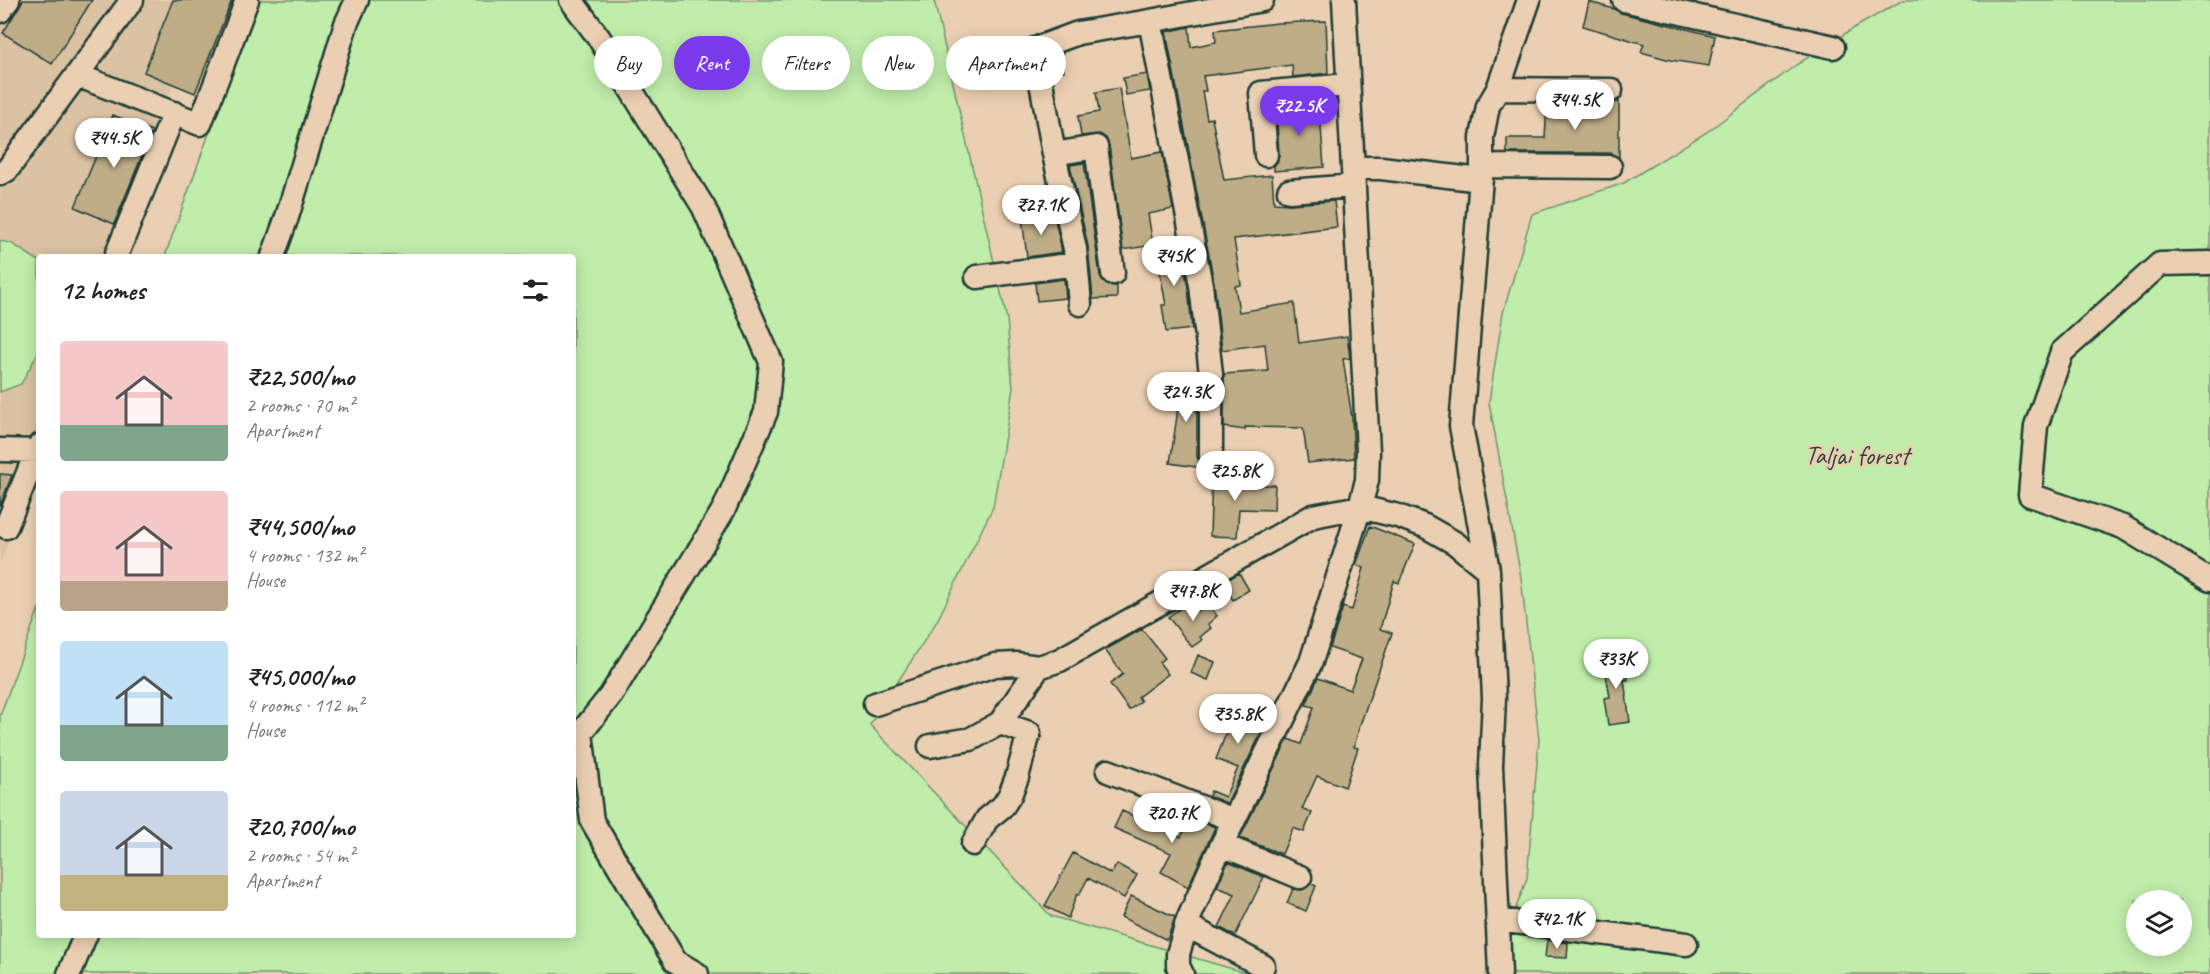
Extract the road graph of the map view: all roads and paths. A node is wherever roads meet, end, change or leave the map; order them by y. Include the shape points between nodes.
1 (8, 0) edge
2 (132, 0) edge
3 (247, 0) edge
4 (357, 0) edge
5 (571, 0) edge
6 (1262, 0) edge
7 (1344, 0) edge
8 (1529, 0) edge
9 (1624, 0) edge
10 (0, 11) edge
11 (1150, 21) junction
12 (1833, 47) dead end
13 (77, 75) junction
14 (1348, 85) junction
15 (1498, 89) junction
16 (1611, 90) dead end
17 (174, 114) junction
18 (1054, 154) junction
19 (1266, 155) dead end
20 (1610, 167) dead end
21 (1363, 172) junction
22 (1482, 173) junction
23 (0, 174) edge
24 (1289, 191) dead end
25 (117, 254) edge
26 (274, 254) edge
27 (2210, 263) edge
28 (1076, 264) junction
29 (1113, 273) dead end
30 (977, 277) dead end
31 (1080, 303) dead end
32 (36, 448) edge
33 (0, 450) edge
34 (36, 453) edge
35 (1211, 457) dead end
36 (1360, 507) junction
37 (6, 527) dead end
38 (1488, 570) junction
39 (2210, 580) edge
40 (1039, 667) junction
41 (875, 704) dead end
42 (1000, 723) junction
43 (930, 746) dead end
44 (1108, 771) dead end
45 (1234, 820) junction
46 (973, 844) dead end
47 (1222, 845) junction
48 (1300, 877) dead end
49 (1498, 920) junction
50 (1186, 925) junction
51 (84, 938) edge
52 (1686, 944) dead end
53 (1263, 966) dead end
54 (69, 974) edge
55 (698, 974) edge
56 (1182, 974) edge
57 (1500, 974) edge

1 - 10 street
2 - 13 street
3 - 17 street via 200,124
4 - 26 street
5 - 55 street via 599,38 704,208 771,362 766,412 724,509 611,695 581,734 592,821 675,961
6 - 11 street
7 - 14 street
8 - 15 street
9 - 12 street
11 - 18 street via 1078,33 1035,49
11 - 35 street via 1202,285 1211,374
13 - 17 street
13 - 23 street via 7,170
14 - 19 street via 1261,93
14 - 21 street
15 - 16 street
15 - 22 street via 1488,106 1482,137
17 - 25 street
18 - 28 street
18 - 29 street via 1096,147
20 - 22 street
21 - 22 street
21 - 24 street
21 - 36 street via 1368,451 1367,480
22 - 38 street via 1461,426
27 - 39 street via 2160,264 2062,352 2036,426 2030,495 2123,527
28 - 30 street
28 - 31 street
32 - 33 street
34 - 37 street
36 - 38 street via 1425,526 1455,543
36 - 40 street via 1313,516 1060,660
36 - 45 street via 1311,662
38 - 49 street
40 - 41 street via 995,665
40 - 42 street
42 - 43 street via 971,739
42 - 46 street via 1029,733 1010,795 987,819
44 - 45 street
45 - 47 street
47 - 48 street
47 - 50 street
49 - 52 street
49 - 57 street
50 - 53 street
50 - 56 street via 1178,954
51 - 54 street

